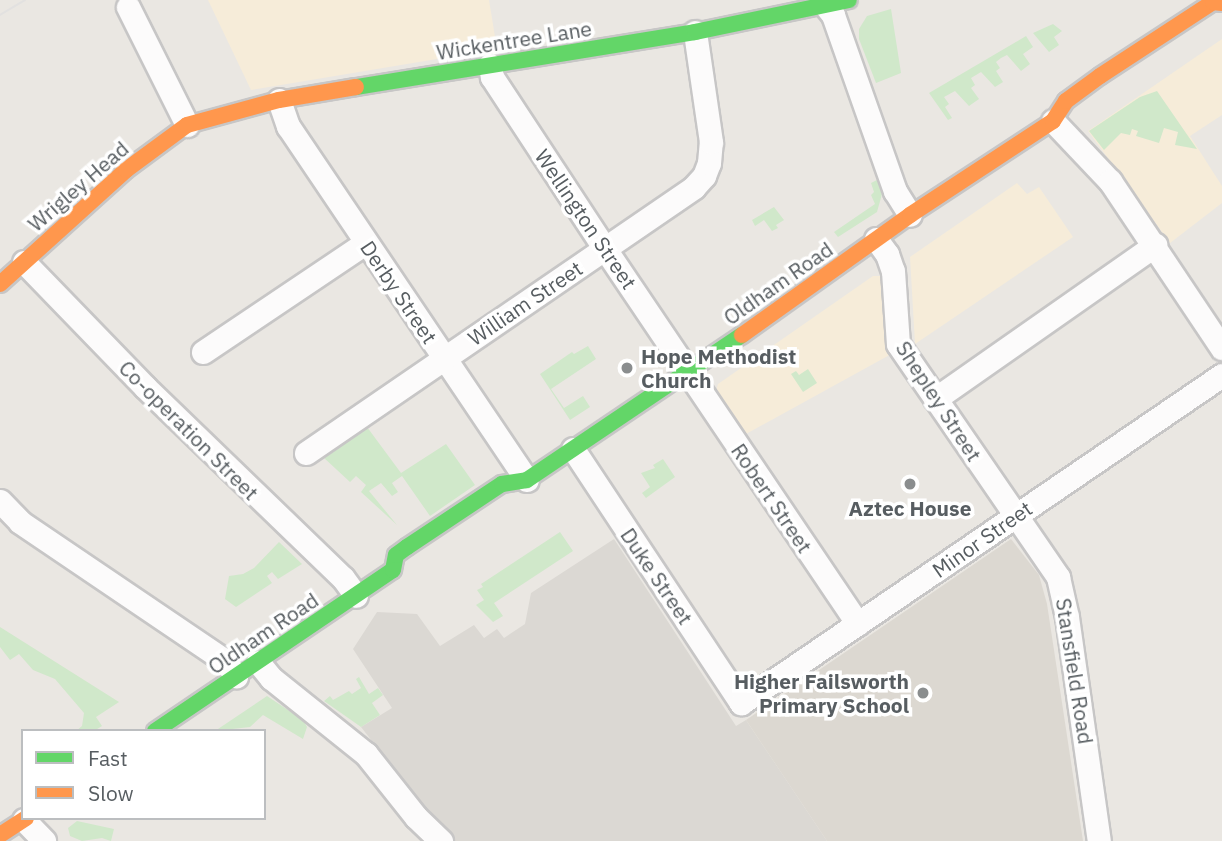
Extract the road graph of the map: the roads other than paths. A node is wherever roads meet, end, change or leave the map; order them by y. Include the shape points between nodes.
1 (849, 0) edge
2 (1222, 3) edge
3 (825, 5) junction
4 (128, 7) dead end
5 (695, 32) junction
6 (490, 65) junction
7 (279, 100) junction
8 (1064, 120) junction
9 (187, 125) junction
10 (910, 215) junction
11 (876, 239) junction
12 (365, 243) junction
13 (1155, 245) junction
14 (605, 249) junction
15 (24, 262) junction
16 (0, 284) edge
17 (1222, 348) edge
18 (202, 352) dead end
19 (444, 359) junction
20 (688, 371) junction
21 (1222, 375) edge
22 (935, 399) junction
23 (573, 449) junction
24 (306, 453) dead end
25 (522, 490) junction
26 (0, 501) edge
27 (1017, 514) junction
28 (393, 570) junction
29 (409, 574) dead end
30 (356, 596) junction
31 (858, 624) junction
32 (258, 662) junction
33 (236, 676) junction
34 (741, 703) joint
35 (158, 729) edge
36 (23, 820) edge
37 (26, 820) edge
38 (0, 835) edge
39 (44, 841) edge
40 (441, 841) edge
41 (1099, 841) edge

1 - 3 main road, Wickentree Lane
2 - 8 main road, Oldham Road via 1213,2 1066,101
3 - 5 main road, Wickentree Lane
3 - 10 street via 833,15 895,191
4 - 9 street
5 - 6 main road, Wickentree Lane
5 - 14 street, William Street via 711,142 704,176
6 - 7 main road, Wickentree Lane
6 - 14 street, Wellington Street via 492,77
7 - 9 main road, Wickentree Lane
7 - 12 street, Derby Street via 288,126
8 - 10 main road, Oldham Road
8 - 13 street
9 - 15 main road, Wrigley Head via 126,170
10 - 11 main road, Oldham Road
11 - 20 main road, Oldham Road
11 - 22 street, Shepley Street via 893,271 898,344
12 - 18 street
12 - 19 street, Derby Street
13 - 17 street
13 - 22 street
14 - 19 street, William Street
14 - 20 street, Wellington Street
15 - 16 main road, Wrigley Head
15 - 30 street, Co-operation Street
19 - 24 street, William Street
19 - 25 street, Derby Street
20 - 23 main road, Oldham Road
20 - 31 street, Robert Street
21 - 27 street, Minor Street
22 - 27 street, Shepley Street
23 - 25 main road, Oldham Road
23 - 34 street, Duke Street
25 - 28 main road, Oldham Road via 502,484 396,555
26 - 33 street via 20,522 225,662
27 - 31 street, Minor Street
27 - 41 street, Stansfield Road via 1061,586
28 - 29 main road
28 - 30 main road, Oldham Road
30 - 32 main road, Oldham Road
31 - 34 street, Minor Street
32 - 33 main road, Oldham Road
32 - 40 street via 271,678 366,754
33 - 35 main road, Oldham Road
36 - 38 main road
37 - 39 street

